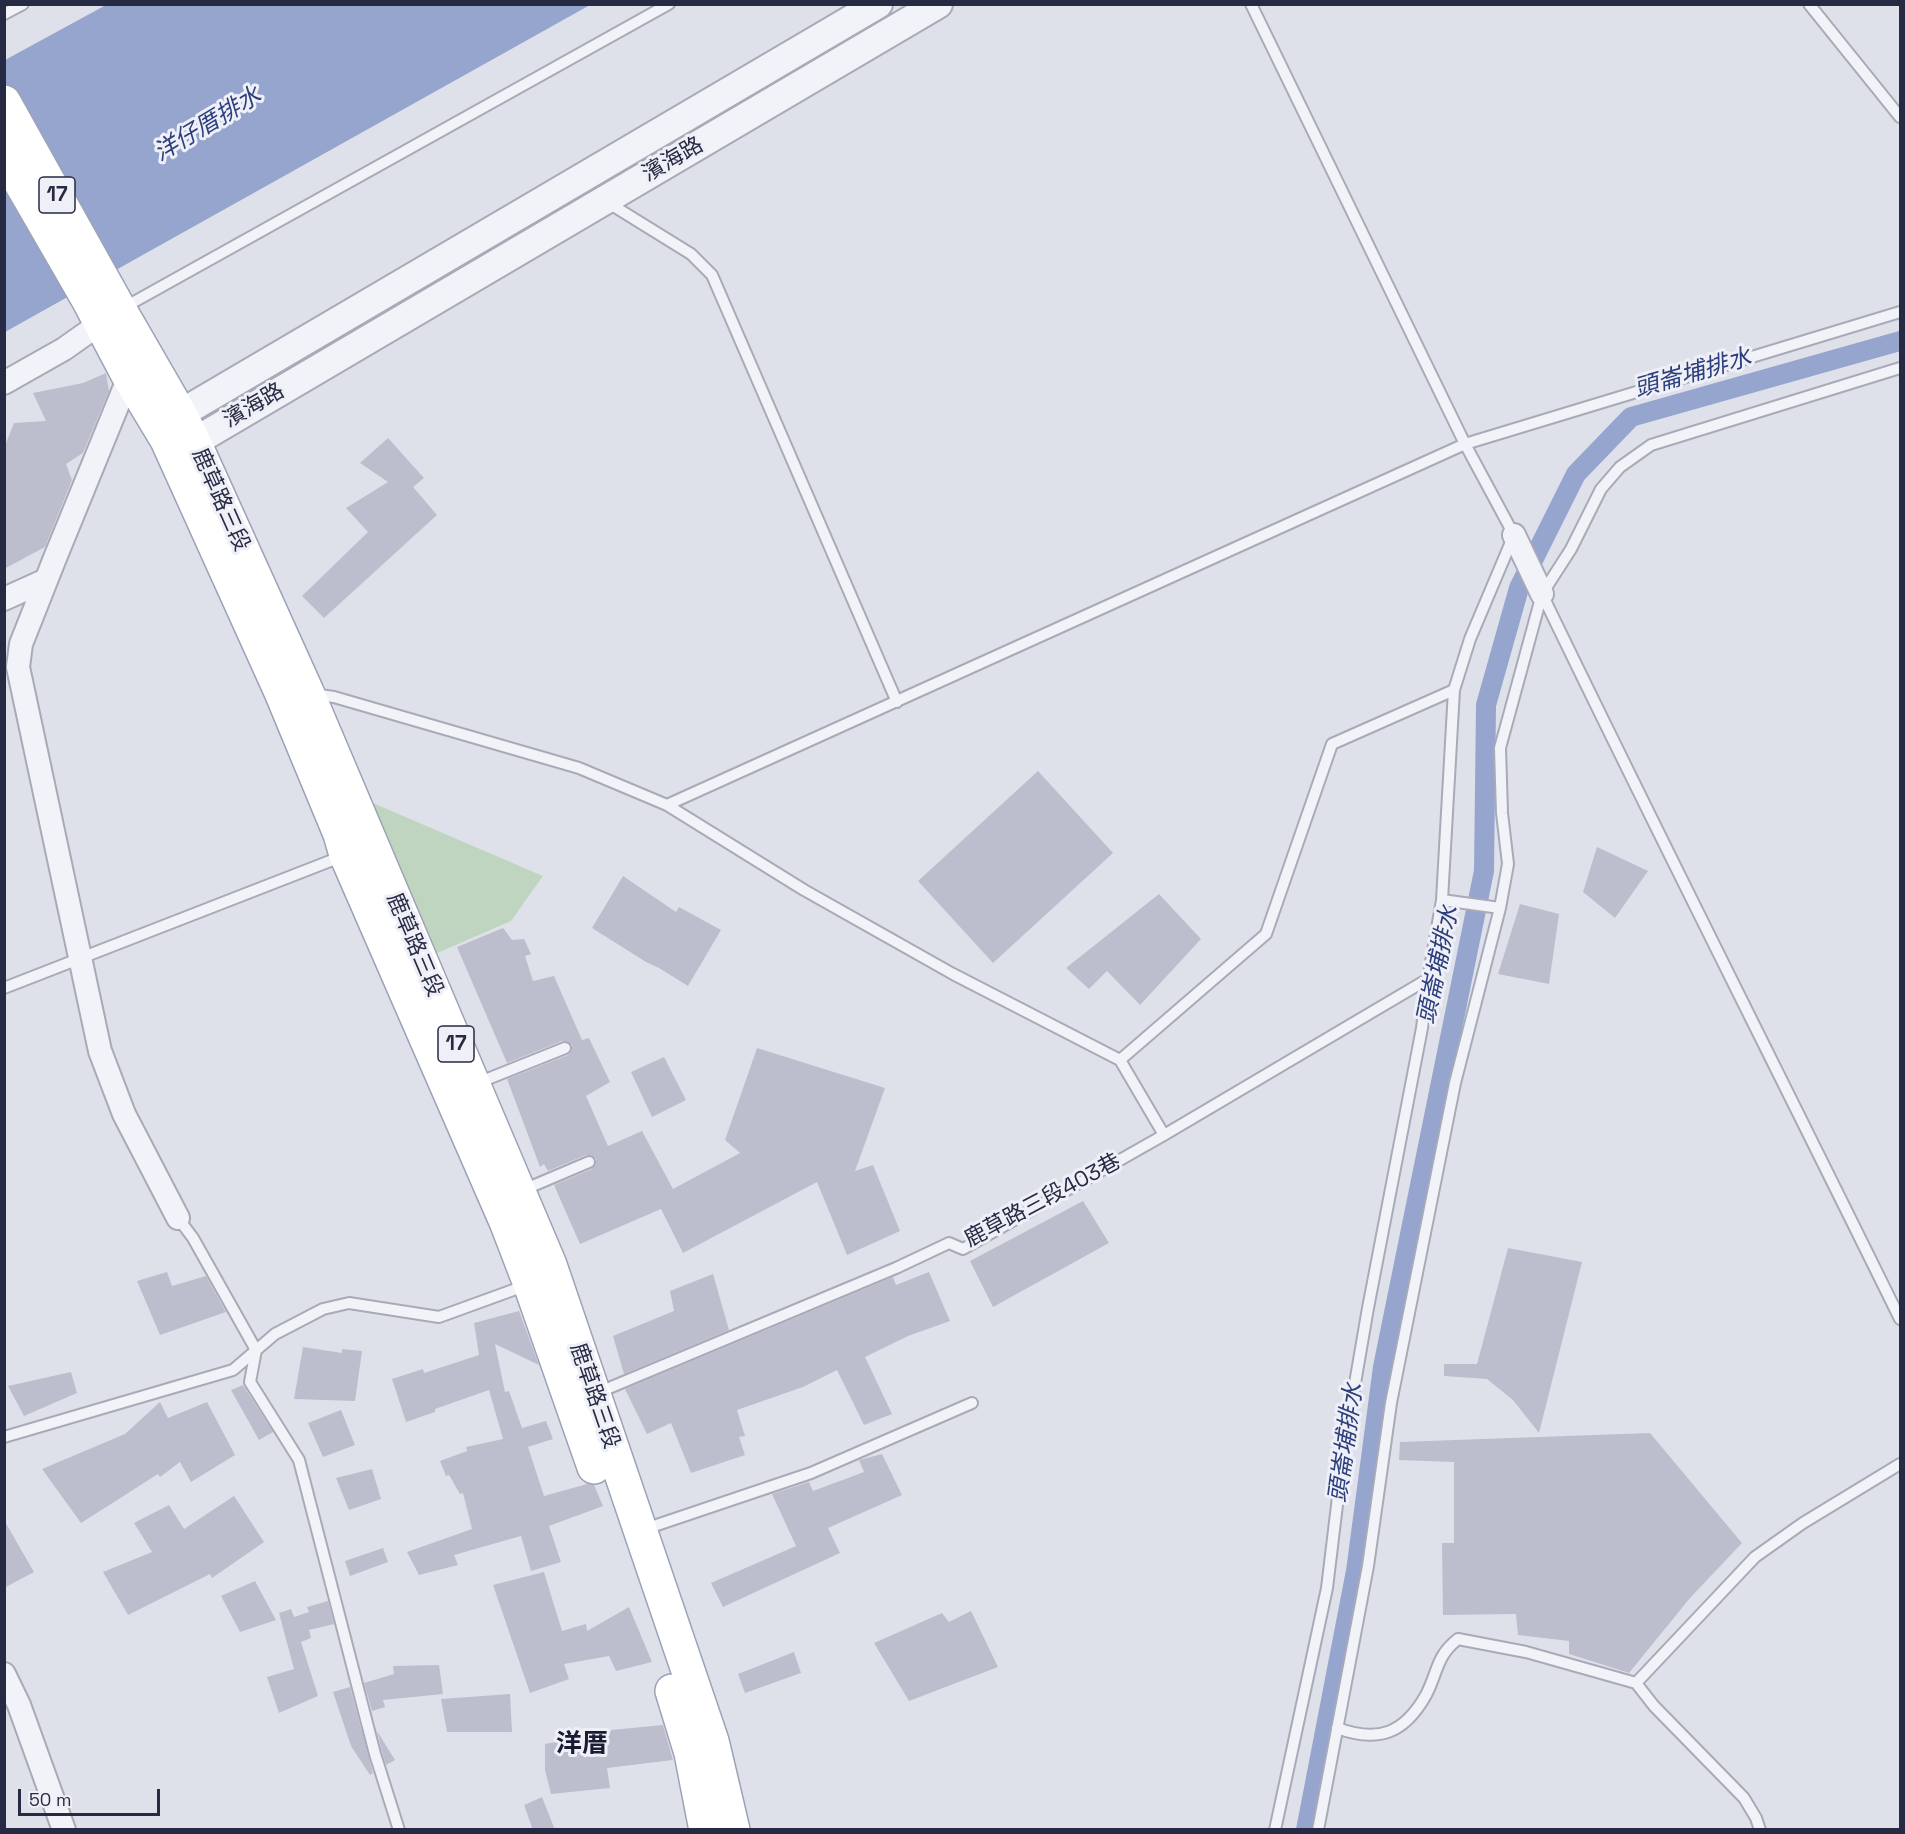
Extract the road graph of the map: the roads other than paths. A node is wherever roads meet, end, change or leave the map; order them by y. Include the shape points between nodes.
1 (23, 4) edge
2 (669, 4) edge
3 (879, 4) edge
4 (938, 4) edge
5 (1251, 4) edge
6 (1809, 4) edge
7 (4, 14) edge
8 (4, 102) edge
9 (1900, 117) edge
10 (4, 154) edge
11 (605, 200) junction
12 (104, 305) junction
13 (1900, 312) edge
14 (1900, 368) edge
15 (129, 377) junction
16 (4, 383) edge
17 (180, 432) junction
18 (1466, 444) junction
19 (1514, 535) junction
20 (46, 580) junction
21 (1542, 594) junction
22 (4, 598) edge
23 (1454, 690) junction
24 (307, 693) junction
25 (897, 702) junction
26 (667, 805) junction
27 (346, 855) junction
28 (1442, 900) junction
29 (1500, 908) junction
30 (81, 959) junction
31 (1428, 978) junction
32 (4, 987) edge
33 (565, 1048) dead end
34 (1120, 1060) junction
35 (462, 1089) junction
36 (1164, 1135) junction
37 (589, 1162) dead end
38 (507, 1195) junction
39 (178, 1218) joint
40 (530, 1284) junction
41 (1900, 1319) edge
42 (256, 1350) junction
43 (583, 1399) junction
44 (972, 1403) dead end
45 (4, 1437) edge
46 (1900, 1464) edge
47 (639, 1531) junction
48 (4, 1674) edge
49 (1636, 1683) junction
50 (1337, 1728) junction
51 (718, 1823) edge
52 (64, 1830) edge
53 (399, 1830) edge
54 (1275, 1830) edge
55 (1318, 1830) edge
56 (1760, 1830) edge

1 - 7 lane
2 - 12 lane
3 - 17 street, 濱海路
4 - 11 street, 濱海路
5 - 18 lane
6 - 9 lane
8 - 12 main road, 17
10 - 12 main road, 17
11 - 17 street, 濱海路
11 - 25 lane via 691,254 712,275
12 - 15 main road, 鹿草路三段 / 17
12 - 16 street via 64,349
12 - 17 main road, 鹿草路三段 / 17
13 - 18 lane
14 - 21 lane via 1651,445 1620,467 1601,489 1571,549
15 - 17 main road, 鹿草路三段 / 17
15 - 20 street
17 - 24 main road, 鹿草路三段 / 17
17 - 27 main road, 鹿草路三段 / 17
18 - 19 lane
18 - 25 lane
19 - 21 street
19 - 23 lane via 1470,639
20 - 22 street
20 - 30 street via 21,644 18,667
21 - 29 lane via 1500,748 1508,864
21 - 41 lane
23 - 28 lane
23 - 34 lane via 1332,744 1266,934
24 - 26 lane via 334,697 579,768
24 - 35 main road, 鹿草路三段 / 17
25 - 26 lane
26 - 34 lane via 804,890 953,974
27 - 30 lane
27 - 35 main road, 鹿草路三段 / 17
28 - 29 lane
28 - 31 lane
29 - 50 lane via 1455,1083 1391,1403 1368,1566
30 - 32 lane
30 - 39 street via 100,1051 124,1114
31 - 36 lane, 鹿草路三段403巷
31 - 54 lane via 1344,1447 1327,1588
33 - 35 lane
34 - 36 lane
35 - 38 main road, 鹿草路三段 / 17
36 - 43 lane, 鹿草路三段403巷 via 963,1249 949,1242 896,1268
37 - 38 lane
38 - 40 main road, 鹿草路三段 / 17
38 - 43 main road, 鹿草路三段 / 17 via 550,1265
39 - 42 lane
40 - 42 lane via 439,1317 349,1303 323,1309 275,1334
40 - 43 main road, 鹿草路三段 / 17
42 - 45 lane via 232,1370
42 - 53 lane via 250,1382 299,1460 375,1754
43 - 47 main road, 鹿草路三段 / 17
43 - 51 main road, 鹿草路三段 / 17 via 616,1531 642,1596 691,1753
44 - 47 lane via 810,1473
46 - 49 lane via 1755,1557
47 - 51 main road, 鹿草路三段 / 17 via 712,1741
48 - 52 street
49 - 50 lane via 1526,1652 1458,1639 1445,1649 1426,1695 1408,1720 1385,1735 1357,1735
49 - 56 lane via 1744,1798
50 - 55 lane

